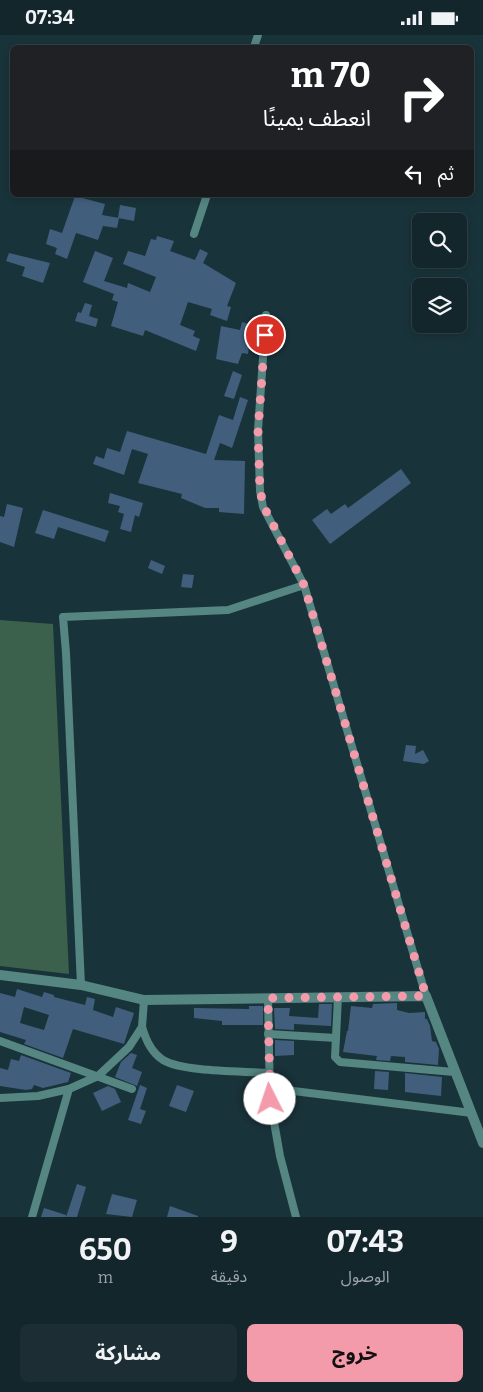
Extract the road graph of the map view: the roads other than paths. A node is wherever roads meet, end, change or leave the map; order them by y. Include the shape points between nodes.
1 (206, 197) edge
2 (194, 234) dead end
3 (266, 315) dead end
4 (304, 585) junction
5 (0, 975) edge
6 (81, 985) junction
7 (426, 996) junction
8 (338, 997) junction
9 (268, 998) junction
10 (144, 1000) junction
11 (142, 1027) junction
12 (268, 1034) junction
13 (336, 1038) junction
14 (0, 1041) edge
15 (454, 1072) junction
16 (268, 1073) junction
17 (98, 1076) junction
18 (269, 1088) junction
19 (69, 1089) junction
20 (132, 1089) dead end
21 (0, 1098) edge
22 (472, 1113) junction
23 (483, 1143) edge
24 (32, 1217) edge
25 (296, 1217) edge

1 - 2 street
3 - 4 street via 258,431 260,491 264,507
4 - 6 street via 228,610 63,617
4 - 7 street
5 - 6 street
6 - 10 street
7 - 8 street
7 - 15 street
8 - 9 street
8 - 13 street
9 - 10 street
9 - 12 street
10 - 11 street
11 - 16 street via 151,1049 178,1065
11 - 17 street via 129,1047
12 - 13 street
12 - 16 street
13 - 15 street via 335,1057 340,1062
14 - 17 street
15 - 22 street
16 - 18 street
17 - 19 street
17 - 20 street
18 - 22 street
18 - 25 street via 276,1138
19 - 21 street via 38,1096
19 - 24 street
22 - 23 street

